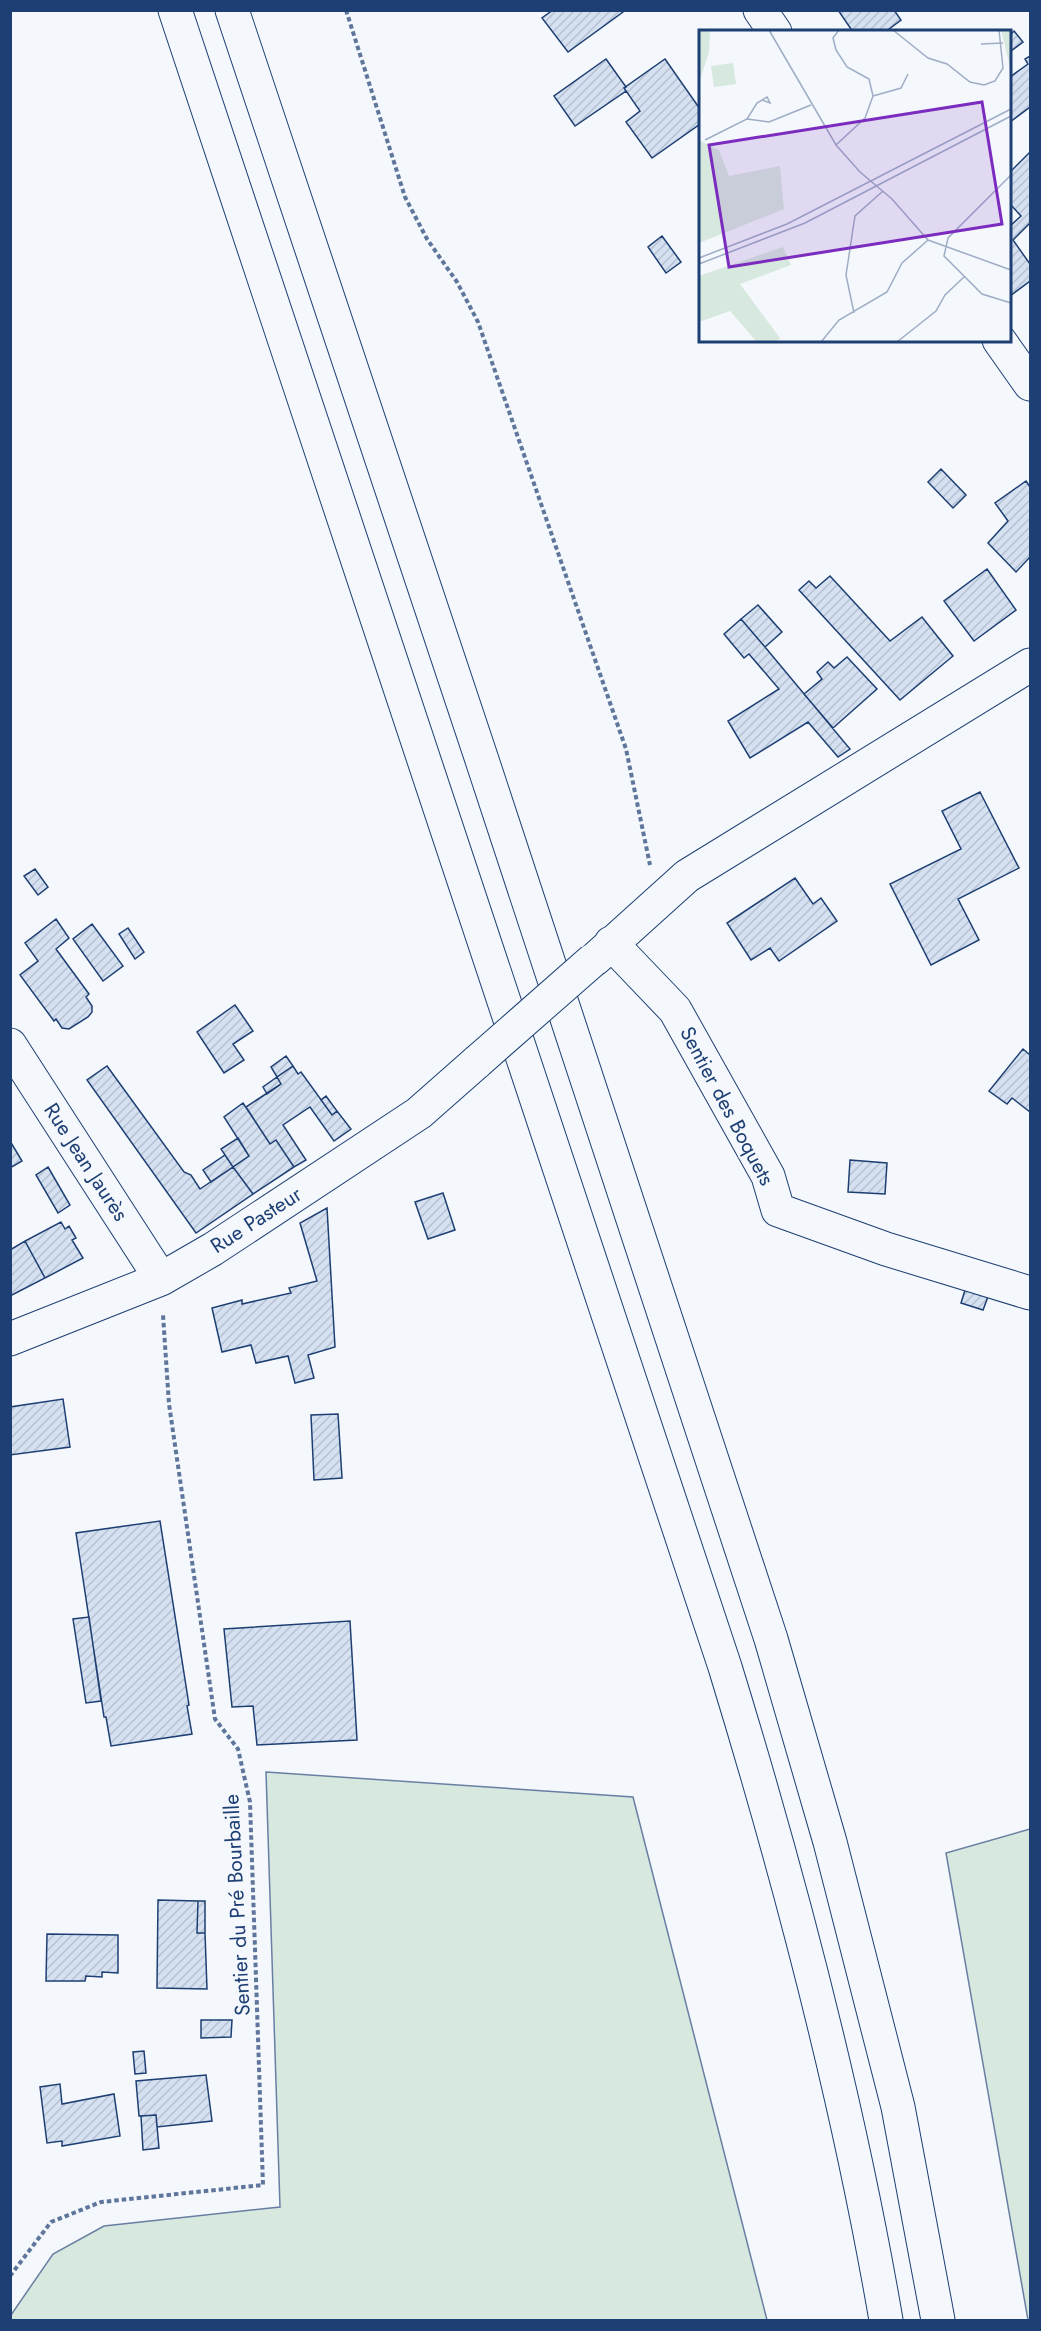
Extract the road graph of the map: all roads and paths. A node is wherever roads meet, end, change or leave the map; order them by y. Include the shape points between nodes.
1 (175, 10) edge
2 (232, 10) edge
3 (346, 10) edge
4 (760, 10) edge
5 (774, 30) edge
6 (1000, 342) edge
7 (1030, 384) edge
8 (1030, 665) edge
9 (660, 900) junction
10 (602, 952) junction
11 (10, 1045) edge
12 (161, 1279) junction
13 (1030, 1293) edge
14 (10, 1339) edge
15 (10, 2276) edge
16 (886, 2320) edge
17 (938, 2320) edge

1 - 16 main road via 725,1667 829,2043 859,2173
2 - 17 main road via 771,1639 830,1842 898,2107
3 - 9 path via 405,197 478,322 626,749 647,856
4 - 5 main road
6 - 7 main road
8 - 9 main road, Rue Pasteur via 687,876
9 - 10 main road, Rue Pasteur
10 - 12 main road, Rue Pasteur, bridge via 419,1113
10 - 13 main road, Sentier des Boquets via 675,1010 768,1176 778,1210 886,1249
11 - 12 main road, Rue Jean Jaurès
12 - 14 main road, Rue Pasteur
12 - 15 path, Sentier du Pré Bourbaille via 168,1404 215,1719 238,1749 250,1802 263,2185 101,2202 51,2222

